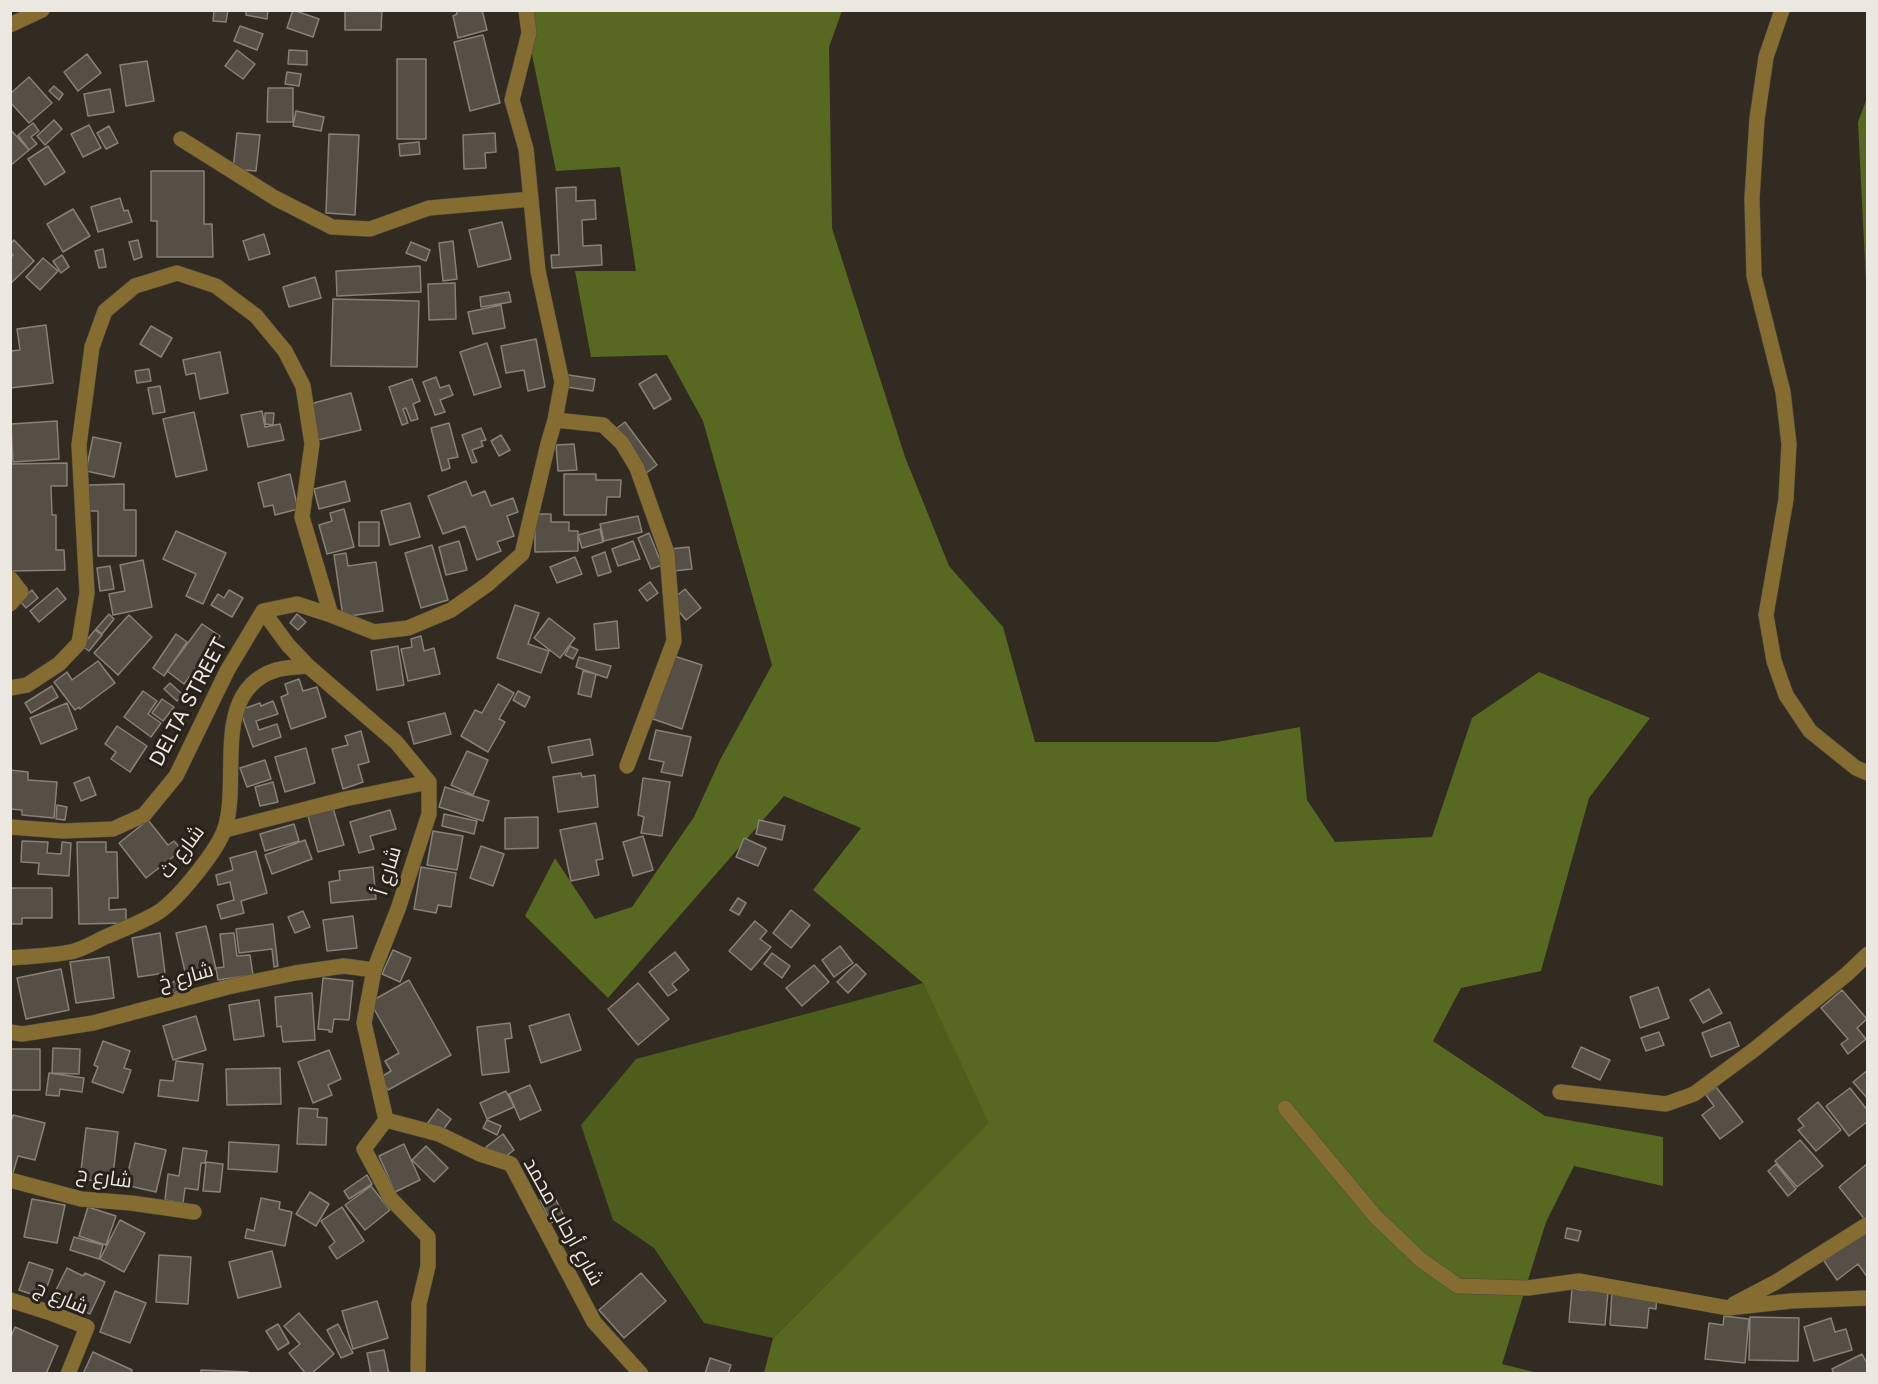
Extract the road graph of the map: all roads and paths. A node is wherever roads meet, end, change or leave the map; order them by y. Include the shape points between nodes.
1 (42, 10) edge
2 (526, 10) edge
3 (1782, 10) edge
4 (10, 25) edge
5 (181, 139) dead end
6 (531, 199) junction
7 (555, 420) junction
8 (10, 578) edge
9 (10, 604) edge
10 (263, 611) junction
11 (330, 615) junction
12 (308, 666) junction
13 (10, 688) edge
14 (627, 766) dead end
15 (1868, 773) edge
16 (429, 783) junction
17 (10, 827) edge
18 (225, 830) junction
19 (1868, 954) edge
20 (10, 958) edge
21 (374, 970) junction
22 (10, 1032) edge
23 (1560, 1092) dead end
24 (1284, 1108) dead end
25 (386, 1120) junction
26 (10, 1180) edge
27 (194, 1212) dead end
28 (1868, 1224) edge
29 (1868, 1298) edge
30 (10, 1300) edge
31 (1728, 1308) junction
32 (68, 1374) edge
33 (418, 1374) edge
34 (641, 1374) edge

1 - 4 street
2 - 6 street via 529,33 512,100 526,149
3 - 15 street via 1766,57 1752,198 1754,276 1783,392 1788,444 1786,500 1766,615 1774,660 1786,695 1810,731
5 - 6 street via 275,198 332,227 370,229 429,208
6 - 7 street via 538,271 562,382
7 - 11 street via 522,554 505,569 451,610 408,628 374,632
7 - 14 street via 603,425 622,443 637,468 667,553 674,642
8 - 9 street via 21,592
10 - 11 street via 297,604
10 - 12 street
10 - 17 street, DELTA STREET via 176,776 144,815 113,829
11 - 13 street via 302,517 312,444 303,386 285,351 256,316 216,286 177,273 135,286 105,311 92,347 79,445 87,593 79,643 59,664 27,685
12 - 16 street via 396,742
12 - 18 street, شارع ث via 266,674 254,681 240,701 231,736 231,796
16 - 18 street via 345,799
16 - 21 street, شارع أ via 429,814
18 - 20 street, شارع ث via 203,865 158,912 71,952
19 - 23 street via 1755,1049 1694,1094 1666,1104
21 - 22 street, شارع خ via 344,966 295,973 93,1023 22,1034
21 - 25 street, شارع أ via 364,1023
24 - 31 street via 1375,1216 1420,1260 1458,1286 1528,1288 1579,1281
25 - 33 street via 363,1149 391,1198 428,1237 428,1266 419,1304
25 - 34 street, شارع أرحاب محمد via 439,1134 511,1164 594,1322
26 - 27 street, شارع ح via 81,1198
28 - 31 street
29 - 31 street
30 - 32 street, شارع ج via 87,1327

